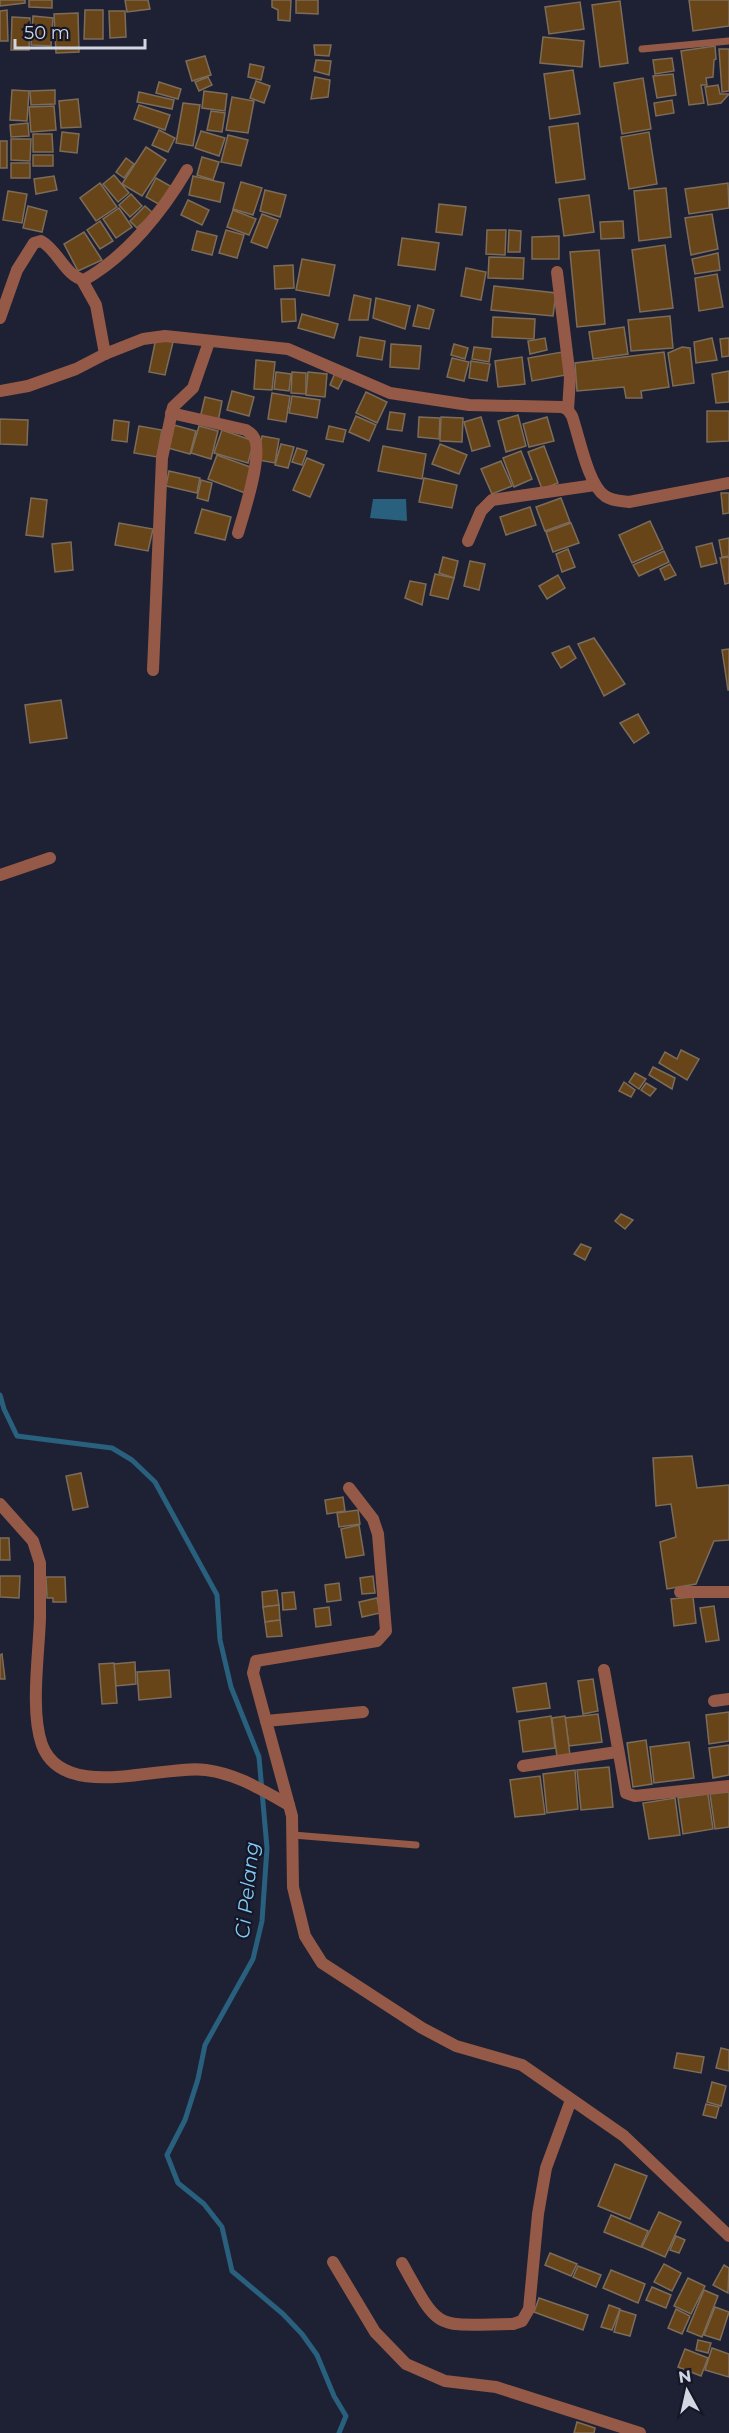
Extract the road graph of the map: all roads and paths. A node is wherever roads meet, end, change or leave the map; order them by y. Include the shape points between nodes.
1 (729, 41) edge
2 (642, 49) dead end
3 (187, 170) dead end
4 (557, 272) dead end
5 (82, 280) junction
6 (0, 318) edge
7 (208, 342) junction
8 (105, 354) junction
9 (0, 391) edge
10 (568, 410) junction
11 (171, 413) junction
12 (729, 483) edge
13 (595, 485) junction
14 (238, 533) dead end
15 (468, 541) dead end
16 (153, 670) dead end
17 (50, 858) dead end
18 (0, 875) edge
19 (350, 1488) dead end
20 (0, 1504) edge
21 (680, 1592) dead end
22 (729, 1592) edge
23 (604, 1670) dead end
24 (729, 1699) edge
25 (714, 1701) dead end
26 (363, 1713) dead end
27 (266, 1721) junction
28 (617, 1752) junction
29 (523, 1766) dead end
30 (729, 1786) edge
31 (289, 1805) junction
32 (293, 1835) junction
33 (416, 1845) dead end
34 (571, 2100) junction
35 (729, 2236) edge
36 (333, 2262) dead end
37 (402, 2263) dead end
38 (640, 2433) edge

1 - 2 lane
3 - 5 street via 158,214 113,259
4 - 10 street via 570,378
5 - 6 street via 47,244 38,241 17,270
5 - 8 street via 96,305
7 - 8 street via 154,337
7 - 10 street via 288,349 390,393 469,405 554,405
7 - 11 street via 192,388
8 - 9 street via 66,373
10 - 13 street
11 - 14 street via 246,430 253,436 255,459
11 - 16 street via 159,491
12 - 13 street via 628,502 605,496
13 - 15 street via 492,500 481,511
17 - 18 street
19 - 27 street via 373,1519 378,1534 386,1631 377,1641 256,1661 253,1673
20 - 31 street via 26,1530 40,1563 37,1701 42,1743 49,1759 75,1775 121,1776 202,1769 226,1773
21 - 22 street
23 - 28 street
24 - 25 street
26 - 27 street
27 - 31 street
28 - 29 street
28 - 30 street via 623,1786 630,1795
31 - 32 street
32 - 33 lane
32 - 34 street via 293,1887 305,1936 322,1964 422,2028 456,2046 522,2065
34 - 35 street via 624,2136
34 - 37 street via 546,2168 529,2309 522,2321 449,2325 438,2320 430,2313
36 - 38 street via 375,2332 406,2364 445,2381 496,2387

